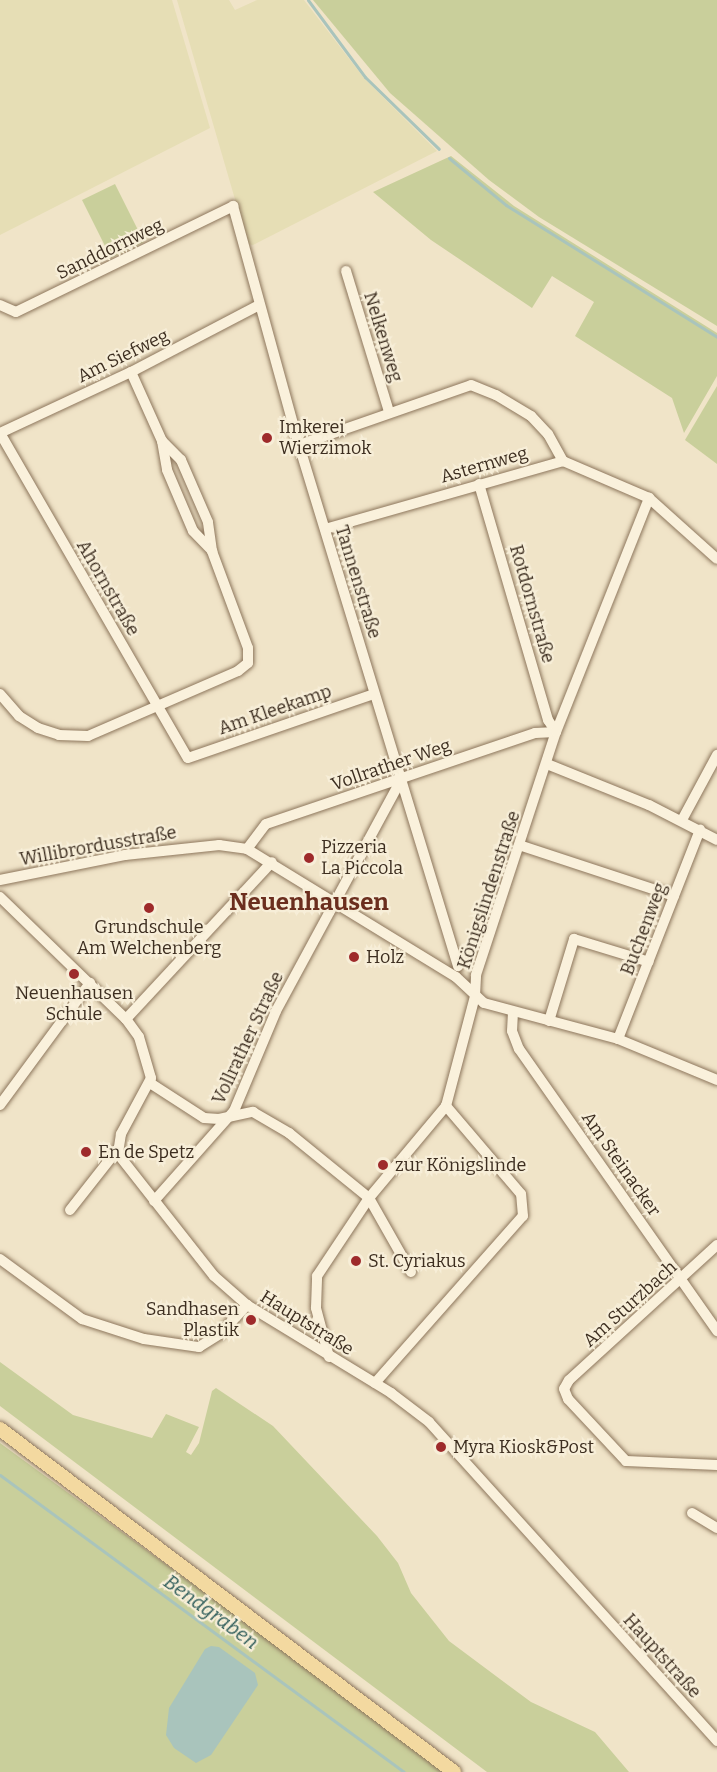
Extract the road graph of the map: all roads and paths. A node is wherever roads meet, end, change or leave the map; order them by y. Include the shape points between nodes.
1 (233, 206) joint
2 (346, 271) dead end
3 (0, 305) edge
4 (259, 305) junction
5 (131, 372) junction
6 (389, 412) junction
7 (0, 433) edge
8 (162, 441) junction
9 (299, 445) junction
10 (563, 462) junction
11 (479, 484) junction
12 (649, 498) junction
13 (325, 530) junction
14 (212, 551) junction
15 (717, 560) edge
16 (0, 694) edge
17 (374, 694) junction
18 (156, 705) junction
19 (556, 732) junction
20 (717, 755) edge
21 (188, 758) joint
22 (547, 764) junction
23 (401, 779) junction
24 (682, 820) junction
25 (700, 830) junction
26 (717, 840) edge
27 (522, 846) junction
28 (247, 849) junction
29 (272, 862) junction
30 (0, 880) edge
31 (674, 896) junction
32 (0, 897) edge
33 (336, 902) junction
34 (649, 962) junction
35 (458, 966) dead end
36 (90, 983) junction
37 (475, 996) junction
38 (513, 1012) junction
39 (126, 1019) junction
40 (549, 1021) junction
41 (618, 1039) junction
42 (717, 1080) edge
43 (150, 1083) junction
44 (0, 1105) edge
45 (446, 1106) junction
46 (231, 1116) junction
47 (118, 1149) junction
48 (369, 1198) junction
49 (154, 1201) junction
50 (70, 1210) dead end
51 (717, 1245) edge
52 (0, 1258) edge
53 (411, 1272) dead end
54 (683, 1280) junction
55 (247, 1305) junction
56 (717, 1331) edge
57 (329, 1357) junction
58 (375, 1383) junction
59 (0, 1429) edge
60 (717, 1465) edge
61 (692, 1514) dead end
62 (717, 1528) edge
63 (717, 1741) edge
64 (454, 1772) edge

1 - 3 street, Sanddornweg via 16,312
1 - 4 street, Tannenstraße
2 - 6 street, Nelkenweg
4 - 5 street, Am Siefweg
4 - 9 street, Tannenstraße
5 - 7 street, Am Siefweg
5 - 8 street
6 - 9 street
6 - 10 street via 460,387 476,387 536,421 551,438
7 - 18 street, Ahornstraße
8 - 14 street via 167,470 193,531
8 - 14 street via 182,463 208,522
9 - 13 street, Tannenstraße
10 - 11 street, Asternweg
10 - 12 street
11 - 13 street, Asternweg
11 - 19 street, Rotdornstraße via 548,720
12 - 15 street
12 - 19 street, Königslindenstraße
13 - 17 street, Tannenstraße
14 - 18 street via 248,648 249,661 238,671
16 - 18 street via 32,725 73,737 105,732
17 - 21 street, Am Kleekamp
17 - 23 street, Tannenstraße
18 - 21 street, Ahornstraße
19 - 22 street, Königslindenstraße
19 - 23 street, Vollrather Weg via 535,733
20 - 24 street
22 - 24 street
22 - 27 street, Königslindenstraße
23 - 28 street, Vollrather Weg via 264,825
23 - 33 street, Vollrather Straße via 398,792
23 - 35 street, Tannenstraße
24 - 25 street
25 - 26 street
25 - 31 street, Buchenweg
27 - 31 street
27 - 37 street, Königslindenstraße via 476,975
28 - 29 street, Willibrordusstraße
28 - 30 street, Willibrordusstraße via 219,845 132,854
29 - 33 street, Willibrordusstraße
29 - 39 street
31 - 34 street, Buchenweg
32 - 36 street
33 - 37 street, Willibrordusstraße via 456,977
33 - 46 street, Vollrather Straße via 276,1011
34 - 40 street via 574,939
34 - 41 street, Buchenweg
36 - 39 street
36 - 44 street
37 - 38 street, Willibrordusstraße
37 - 45 street, Königslindenstraße
38 - 40 street, Willibrordusstraße
38 - 54 street, Am Steinacker via 512,1031 519,1048
39 - 43 street via 146,1052
40 - 41 street, Willibrordusstraße
41 - 42 street, Willibrordusstraße
43 - 46 street via 204,1118
43 - 47 street via 124,1128
45 - 48 street, Königslindenstraße
45 - 58 street via 519,1191 523,1216
46 - 48 street via 249,1111 261,1115
46 - 49 street, Vollrather Straße
47 - 49 street, Hauptstraße via 122,1163
47 - 50 street
48 - 53 street
48 - 57 street, Königslindenstraße via 325,1261 316,1282 316,1308
49 - 55 street, Hauptstraße via 219,1282
51 - 54 street, Am Sturzbach
52 - 55 street via 86,1322 144,1339 193,1347 215,1338
54 - 56 street, Am Steinacker
54 - 60 street, Am Sturzbach via 565,1387 568,1399 626,1461
55 - 57 street, Hauptstraße
57 - 58 street, Hauptstraße
58 - 63 street, Hauptstraße via 412,1408 454,1446
59 - 64 main road
61 - 62 street

